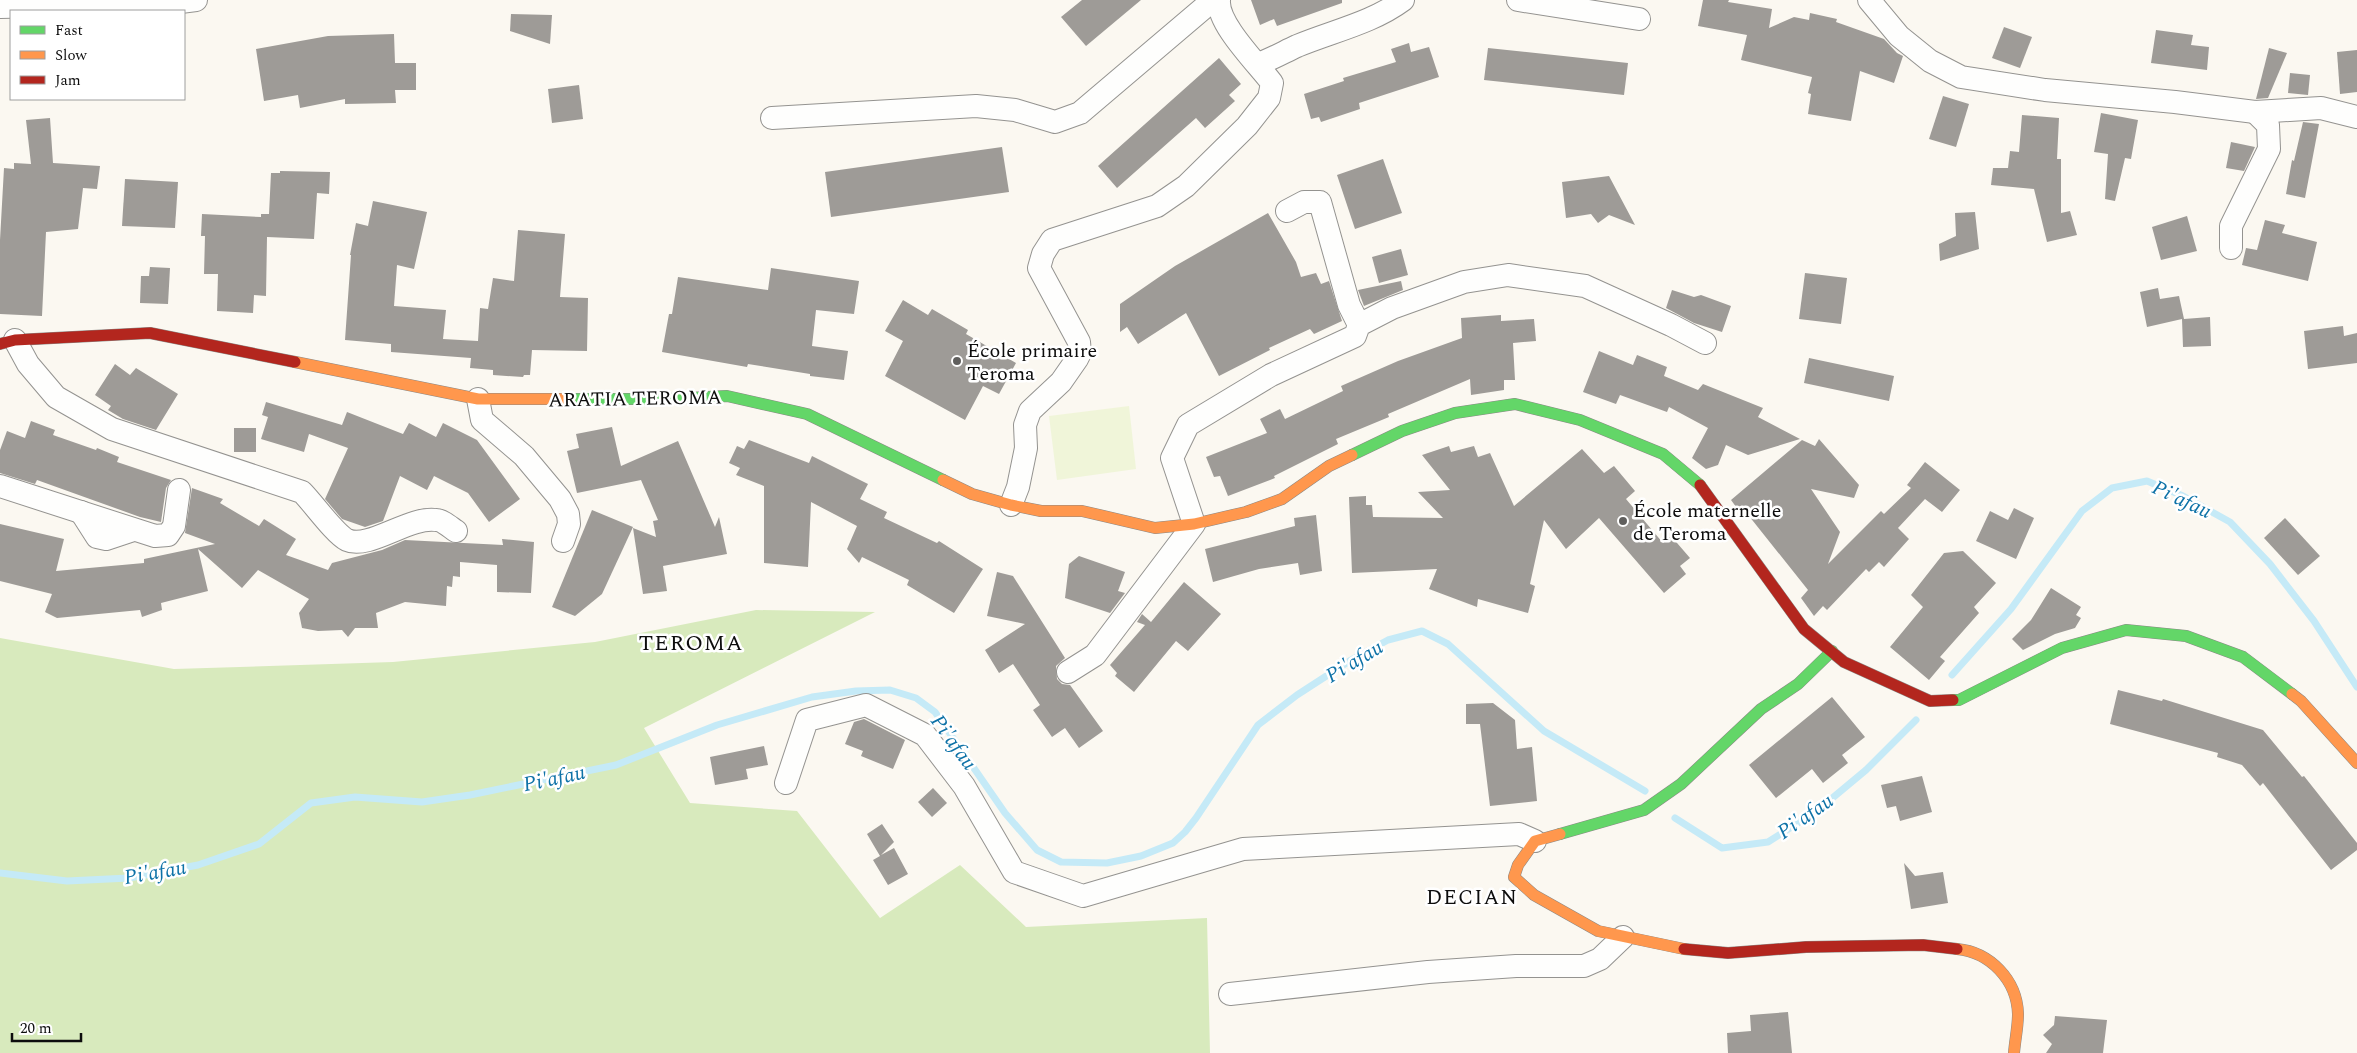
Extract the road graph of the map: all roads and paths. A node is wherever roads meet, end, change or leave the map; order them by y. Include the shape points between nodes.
1 (196, 0) edge
2 (1213, 0) edge
3 (1219, 0) edge
4 (1404, 0) edge
5 (1518, 0) edge
6 (1869, 0) edge
7 (0, 7) edge
8 (1639, 19) dead end
9 (1258, 64) junction
10 (2255, 112) junction
11 (2357, 117) edge
12 (772, 118) dead end
13 (1287, 211) dead end
14 (2231, 248) dead end
15 (1359, 324) junction
16 (7, 342) edge
17 (1705, 343) dead end
18 (478, 399) junction
19 (0, 486) edge
20 (179, 490) dead end
21 (1011, 505) junction
22 (1194, 524) junction
23 (456, 531) dead end
24 (563, 541) dead end
25 (1832, 652) junction
26 (1068, 672) dead end
27 (2357, 763) edge
28 (786, 782) dead end
29 (1535, 841) junction
30 (1624, 937) junction
31 (1230, 994) dead end
32 (2014, 1053) edge

1 - 7 street via 126,9
2 - 12 street via 1080,113 1055,122 1015,110 976,106
3 - 9 street via 1218,8 1224,24
4 - 9 street via 1392,9 1341,32 1297,46
5 - 8 street
6 - 10 street via 1899,36 1930,61 1961,77 2045,90
9 - 21 street via 1272,84 1269,98 1247,126 1186,186 1157,206 1052,240 1043,254 1039,268 1079,342 1080,352 1061,382 1030,411 1026,448
10 - 11 street via 2321,108
10 - 14 street via 2268,125 2269,149 2231,226
13 - 15 street via 1304,202 1320,202 1348,305
15 - 17 street via 1392,308 1464,282 1508,274 1585,286
15 - 22 street via 1355,336 1271,375 1188,425 1172,458
16 - 18 main road, ARATIA TEROMA via 150,333
16 - 23 street via 56,397 112,429 302,492 347,540 361,542 418,520 438,520
18 - 21 main road, ARATIA TEROMA via 727,396 807,414 972,494
18 - 24 street via 482,420 524,456 560,499 569,524
19 - 20 street via 155,536 168,535 174,526
21 - 22 main road, ARATIA TEROMA via 1041,511 1082,511 1155,528
22 - 25 main road, ARATIA TEROMA via 1246,512 1282,499 1329,466 1402,432 1455,413 1515,404 1580,420 1663,454 1704,489 1804,629
22 - 26 street via 1095,655
25 - 27 main road, ARATIA TEROMA via 1844,662 1930,702 1959,700 2071,646 2126,630 2186,636 2243,656 2301,701
25 - 29 main road via 1798,684 1761,709 1680,784 1644,810
28 - 29 street via 807,720 866,705 925,735 964,786 1014,872 1083,896 1243,849 1519,834
29 - 30 main road via 1518,865 1514,877 1534,895 1598,931
30 - 31 street via 1600,959 1584,966 1516,966 1428,972
30 - 32 main road via 1675,948 1728,953 1806,947 1923,945 1968,950 1993,963 2011,982 2018,1013

